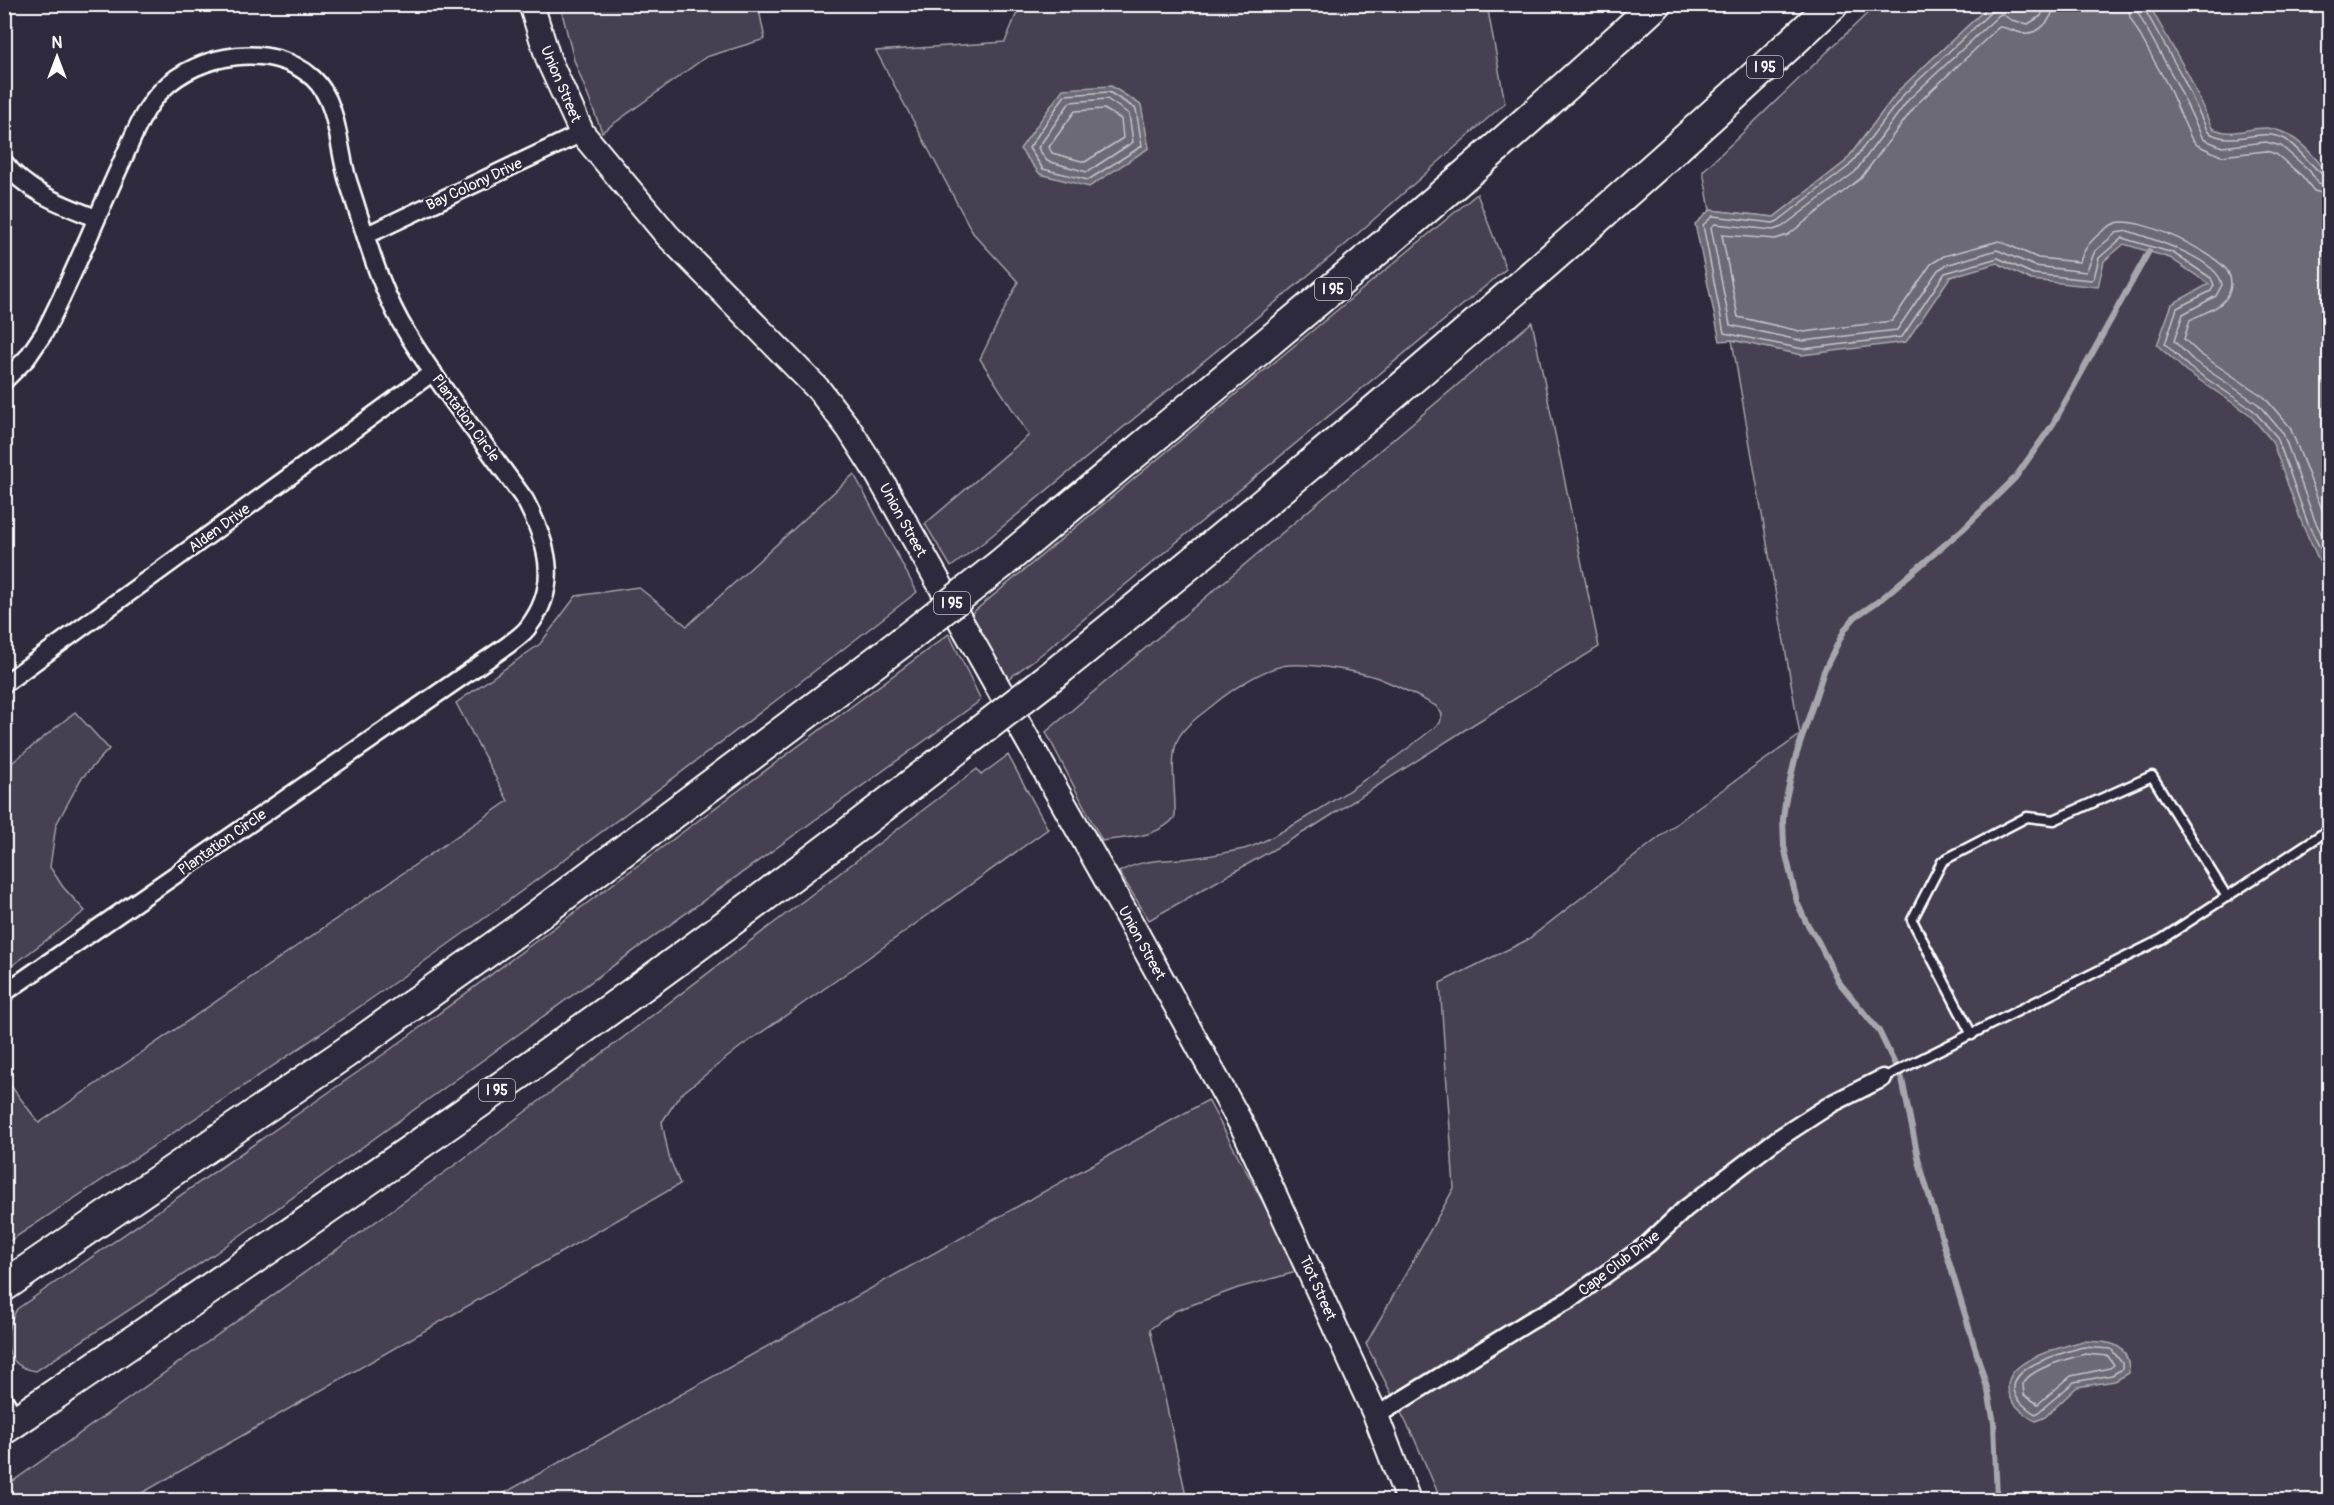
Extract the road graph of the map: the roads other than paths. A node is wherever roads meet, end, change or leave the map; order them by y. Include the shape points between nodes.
1 (531, 4) edge
2 (1656, 4) edge
3 (1833, 4) edge
4 (582, 133) junction
5 (4, 162) edge
6 (96, 218) junction
7 (367, 235) junction
8 (433, 372) junction
9 (4, 381) edge
10 (4, 684) edge
11 (2330, 830) edge
12 (2227, 897) junction
13 (4, 993) edge
14 (1972, 1035) junction
15 (1883, 1078) joint
16 (1218, 1081) joint
17 (73, 1239) junction
18 (4, 1272) edge
19 (4, 1286) edge
20 (4, 1392) edge
21 (1376, 1416) junction
22 (12, 1424) edge
23 (1408, 1500) edge

1 - 4 main road, Union Street via 549,61
2 - 17 highway, I 95, bridge via 1316,303 902,642 519,929
3 - 22 highway, I 95, bridge via 1443,353 1054,674 786,880 563,1044
4 - 7 street, Bay Colony Drive
4 - 16 main road, Union Street via 668,235 819,390 858,442
5 - 6 street via 52,200
6 - 7 street, Plantation Circle via 140,124 163,89 191,70 243,54 298,66 315,79 329,101 343,165
6 - 9 street, Plantation Circle via 44,333
7 - 8 street, Plantation Circle via 391,302
8 - 10 street, Alden Drive
8 - 13 street, Plantation Circle via 525,500 540,528 549,583 528,628
11 - 12 lane
12 - 14 lane via 2162,939
12 - 14 lane via 2152,776 2054,820 2027,817 1946,859 1912,920
14 - 15 lane
15 - 21 street, Cape Club Drive via 1833,1103 1776,1140 1685,1209 1648,1245 1569,1300
16 - 21 main road, Tiot Street via 1253,1147
17 - 18 highway
17 - 19 highway, I 95
20 - 22 lane
21 - 23 main road, Tiot Street

